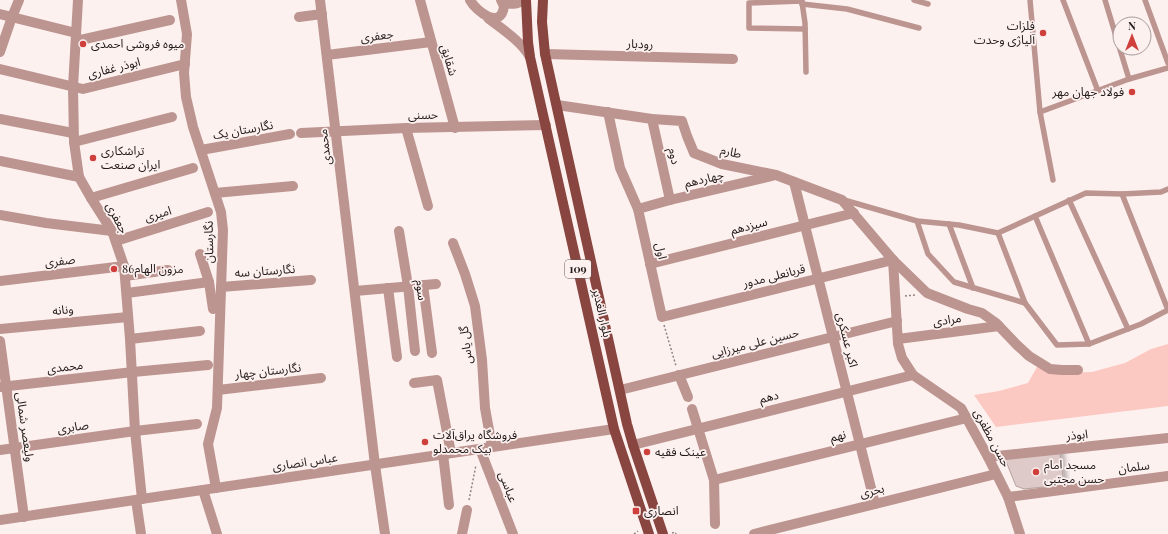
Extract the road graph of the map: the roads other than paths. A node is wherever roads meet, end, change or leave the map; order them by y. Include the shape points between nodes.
1 (19, 0) edge
2 (78, 0) edge
3 (180, 0) edge
4 (320, 0) edge
5 (420, 0) edge
6 (525, 0) edge
7 (543, 0) edge
8 (914, 0) edge
9 (1030, 0) edge
10 (1064, 0) edge
11 (1105, 0) edge
12 (1145, 0) edge
13 (470, 1) edge
14 (502, 1) edge
15 (802, 2) edge
16 (928, 4) dead end
17 (0, 14) edge
18 (322, 14) junction
19 (12, 17) junction
20 (299, 17) dead end
21 (488, 18) junction
22 (170, 20) dead end
23 (919, 28) dead end
24 (805, 29) junction
25 (76, 37) junction
26 (431, 42) junction
27 (0, 52) edge
28 (327, 54) junction
29 (546, 54) junction
30 (530, 57) junction
31 (733, 59) dead end
32 (1168, 63) edge
33 (185, 64) junction
34 (1168, 68) edge
35 (0, 69) edge
36 (806, 72) dead end
37 (1129, 79) junction
38 (73, 87) junction
39 (1098, 91) junction
40 (556, 105) junction
41 (608, 112) junction
42 (1040, 112) junction
43 (172, 117) dead end
44 (0, 119) edge
45 (652, 119) junction
46 (546, 125) junction
47 (406, 128) junction
48 (455, 128) junction
49 (336, 131) junction
50 (301, 133) dead end
51 (290, 134) dead end
52 (74, 138) junction
53 (201, 150) junction
54 (0, 161) edge
55 (193, 168) dead end
56 (776, 175) junction
57 (79, 176) junction
58 (1053, 180) dead end
59 (794, 182) junction
60 (293, 186) dead end
61 (1168, 189) edge
62 (215, 193) junction
63 (1122, 194) junction
64 (91, 198) junction
65 (670, 200) junction
66 (842, 200) junction
67 (1069, 200) junction
68 (428, 206) dead end
69 (638, 209) junction
70 (208, 212) dead end
71 (854, 213) junction
72 (0, 215) edge
73 (1035, 216) junction
74 (917, 221) junction
75 (949, 224) junction
76 (805, 225) junction
77 (112, 231) junction
78 (399, 231) dead end
79 (998, 233) junction
80 (116, 241) junction
81 (453, 243) dead end
82 (200, 254) dead end
83 (893, 260) junction
84 (650, 264) junction
85 (168, 270) dead end
86 (124, 271) junction
87 (818, 278) junction
88 (311, 280) dead end
89 (0, 281) edge
90 (209, 282) junction
91 (436, 284) dead end
92 (423, 285) junction
93 (408, 286) junction
94 (222, 287) junction
95 (388, 288) junction
96 (973, 288) junction
97 (355, 291) junction
98 (127, 293) junction
99 (1025, 302) junction
100 (213, 309) dead end
101 (1168, 310) edge
102 (128, 317) junction
103 (662, 317) joint
104 (897, 321) junction
105 (999, 326) junction
106 (0, 329) edge
107 (1128, 329) junction
108 (200, 331) dead end
109 (833, 337) junction
110 (130, 339) junction
111 (898, 340) junction
112 (0, 341) edge
113 (1089, 344) junction
114 (415, 351) dead end
115 (432, 353) dead end
116 (397, 357) dead end
117 (1, 360) edge
118 (208, 365) dead end
119 (1078, 370) dead end
120 (132, 372) junction
121 (679, 375) junction
122 (912, 375) junction
123 (321, 378) dead end
124 (414, 383) dead end
125 (3, 387) edge
126 (218, 390) junction
127 (620, 390) junction
128 (847, 392) junction
129 (688, 397) dead end
130 (692, 409) dead end
131 (967, 418) junction
132 (197, 424) dead end
133 (698, 428) junction
134 (614, 429) junction
135 (135, 431) junction
136 (1168, 438) edge
137 (633, 444) junction
138 (860, 444) junction
139 (492, 447) junction
140 (14, 448) junction
141 (480, 449) junction
142 (0, 450) edge
143 (447, 454) junction
144 (988, 457) junction
145 (375, 465) junction
146 (996, 474) junction
147 (1168, 476) edge
148 (714, 480) junction
149 (216, 488) junction
150 (203, 490) junction
151 (1008, 497) junction
152 (139, 500) junction
153 (875, 504) junction
154 (449, 505) dead end
155 (467, 510) road end
156 (24, 517) junction
157 (0, 520) edge
158 (715, 524) dead end
159 (141, 534) edge
160 (217, 534) edge
161 (385, 534) edge
162 (462, 534) edge
163 (512, 534) edge
164 (649, 534) edge
165 (663, 534) edge
166 (754, 534) edge
167 (1018, 534) edge

1 - 19 street
2 - 25 street, جعفری
3 - 33 street, نگارستان via 187,34
4 - 18 street, محمدی
5 - 26 street, شقایق
6 - 14 street via 512,4
6 - 30 main road, بلوار الغدیر / 109
7 - 29 main road, بلوار الغدیر / 109 via 542,22
8 - 16 lane
9 - 42 lane
10 - 39 lane
11 - 37 lane
12 - 32 lane
13 - 21 street
14 - 21 street via 502,14 496,18
15 - 23 lane via 847,9
15 - 24 lane
15 - 24 lane via 749,3 749,28
17 - 19 street
18 - 20 street
18 - 28 street, محمدی
19 - 25 street
19 - 27 street
21 - 30 street via 518,42
22 - 25 street
24 - 36 lane
25 - 38 street, جعفری
26 - 28 street, جعفری
26 - 48 street, شقایق
28 - 49 street, محمدی
29 - 31 street, رودبار
29 - 40 main road, بلوار الغدیر / 109
30 - 46 main road, بلوار الغدیر / 109
33 - 38 street, ابوذر غفاری via 83,89
33 - 53 street, نگارستان via 186,97
34 - 37 lane
35 - 38 street, ابوذر غفاری
37 - 39 lane
38 - 52 street, جعفری
39 - 42 lane
40 - 41 street, طارم
40 - 127 main road, بلوار الغدیر / 109
41 - 45 street, طارم
41 - 69 street, اول via 620,168
42 - 58 lane
43 - 52 street
44 - 52 street
45 - 56 street, طارم via 682,121 694,153 722,164
45 - 65 street, دوم
46 - 48 street, حسنی
46 - 134 main road, بلوار الغدیر / 109
47 - 48 street, حسنی
47 - 49 street, حسنی
47 - 68 street
49 - 50 street, حسنی
49 - 97 street, محمدی
51 - 53 street, نگارستان یک
52 - 57 street, جعفری
53 - 62 street, نگارستان
54 - 57 street
55 - 64 street
56 - 59 street, طارم
56 - 65 street, چهاردهم
57 - 64 street, جعفری
59 - 66 street, طارم
59 - 76 street, اکبر عسکری
60 - 62 street
61 - 63 lane via 1162,192
62 - 94 street, نگارستان via 223,230
63 - 67 lane via 1086,193
63 - 101 lane
64 - 77 street, جعفری
65 - 69 street, چهاردهم
66 - 71 street, طارم
66 - 74 lane
67 - 73 lane
67 - 107 lane
69 - 84 street, اول
70 - 80 street, امیری
71 - 76 street, سیزدهم
71 - 83 street, طارم
72 - 77 street
73 - 79 lane
73 - 113 lane
74 - 75 lane
74 - 96 lane via 928,254 954,282
75 - 79 lane
75 - 96 lane
76 - 84 street, سیزدهم
76 - 87 street, اکبر عسکری
77 - 80 street, جعفری
78 - 93 street, سوم
79 - 99 lane
80 - 86 street, جعفری
81 - 139 street, گل یاس via 475,306 485,408
82 - 90 street
83 - 87 street, قربانعلی مدور
83 - 104 street, حسن مظفری
83 - 105 street, طارم via 928,293 982,313
84 - 103 street, اول
85 - 86 street, صفری
86 - 89 street, صفری
86 - 98 street, جعفری
87 - 103 street, قربانعلی مدور
87 - 109 street, اکبر عسکری
88 - 94 street, نگارستان سه
90 - 98 street
90 - 100 street
91 - 92 street
92 - 93 street
92 - 115 street
93 - 95 street
93 - 114 street, سوم
94 - 126 street, نگارستان
95 - 97 street
95 - 116 street
96 - 99 lane
97 - 145 street, محمدی
98 - 102 street, جعفری
99 - 113 lane via 1057,345
101 - 107 lane
102 - 106 street, ونانه
102 - 110 street, جعفری
104 - 109 street, حسین علی میرزایی
104 - 111 street, حسن مظفری
105 - 111 street, مرادی
105 - 119 street via 1039,363 1050,369
107 - 113 lane
108 - 110 street
109 - 121 street, حسین علی میرزایی
109 - 128 street, اکبر عسکری
110 - 120 street, جعفری
111 - 122 street, حسن مظفری via 902,358
112 - 117 street, ولیعصر شمالی
117 - 125 street, ولیعصر شمالی
118 - 120 street, محمدی
120 - 125 street, محمدی
120 - 135 street, جعفری
121 - 127 street, حسین علی میرزایی
121 - 129 street
122 - 128 street, دهم
122 - 131 street, حسن مظفری via 961,408
123 - 126 street, نگارستان چهار
124 - 143 street via 437,380
125 - 140 street, ولیعصر شمالی
126 - 149 street, نگارستان via 217,408 208,444
127 - 137 main road, بلوار الغدیر / 109
128 - 133 street, دهم
128 - 138 street, اکبر عسکری
130 - 133 street
131 - 138 street, نهم
131 - 144 street, حسن مظفری
132 - 135 street, صابری
133 - 137 street, دهم
133 - 148 street
134 - 139 street, عباس انصاری
134 - 164 main road, بلوار الغدیر / 109
135 - 140 street, صابری
135 - 152 street, جعفری
136 - 144 street, ابوذر
137 - 165 main road, بلوار الغدیر / 109
138 - 148 street, نهم
138 - 153 street, اکبر عسکری
139 - 141 street, عباس انصاری
140 - 142 street, صابری
140 - 156 street, ولیعصر شمالی
141 - 143 street, عباس انصاری
141 - 163 street, عباسی
143 - 145 street, عباس انصاری
143 - 154 street
144 - 146 street, حسن مظفری
145 - 149 street, عباس انصاری
145 - 161 street, محمدی
146 - 151 street, حسن مظفری
146 - 153 street, بحری
147 - 151 street, سلمان
148 - 158 street
149 - 150 street, عباس انصاری
150 - 152 street, عباس انصاری
150 - 160 street
151 - 167 street, حسن مظفری
152 - 156 street, عباس انصاری
152 - 159 street, جعفری
153 - 166 street, بحری
155 - 162 street
156 - 157 street, عباس انصاری

